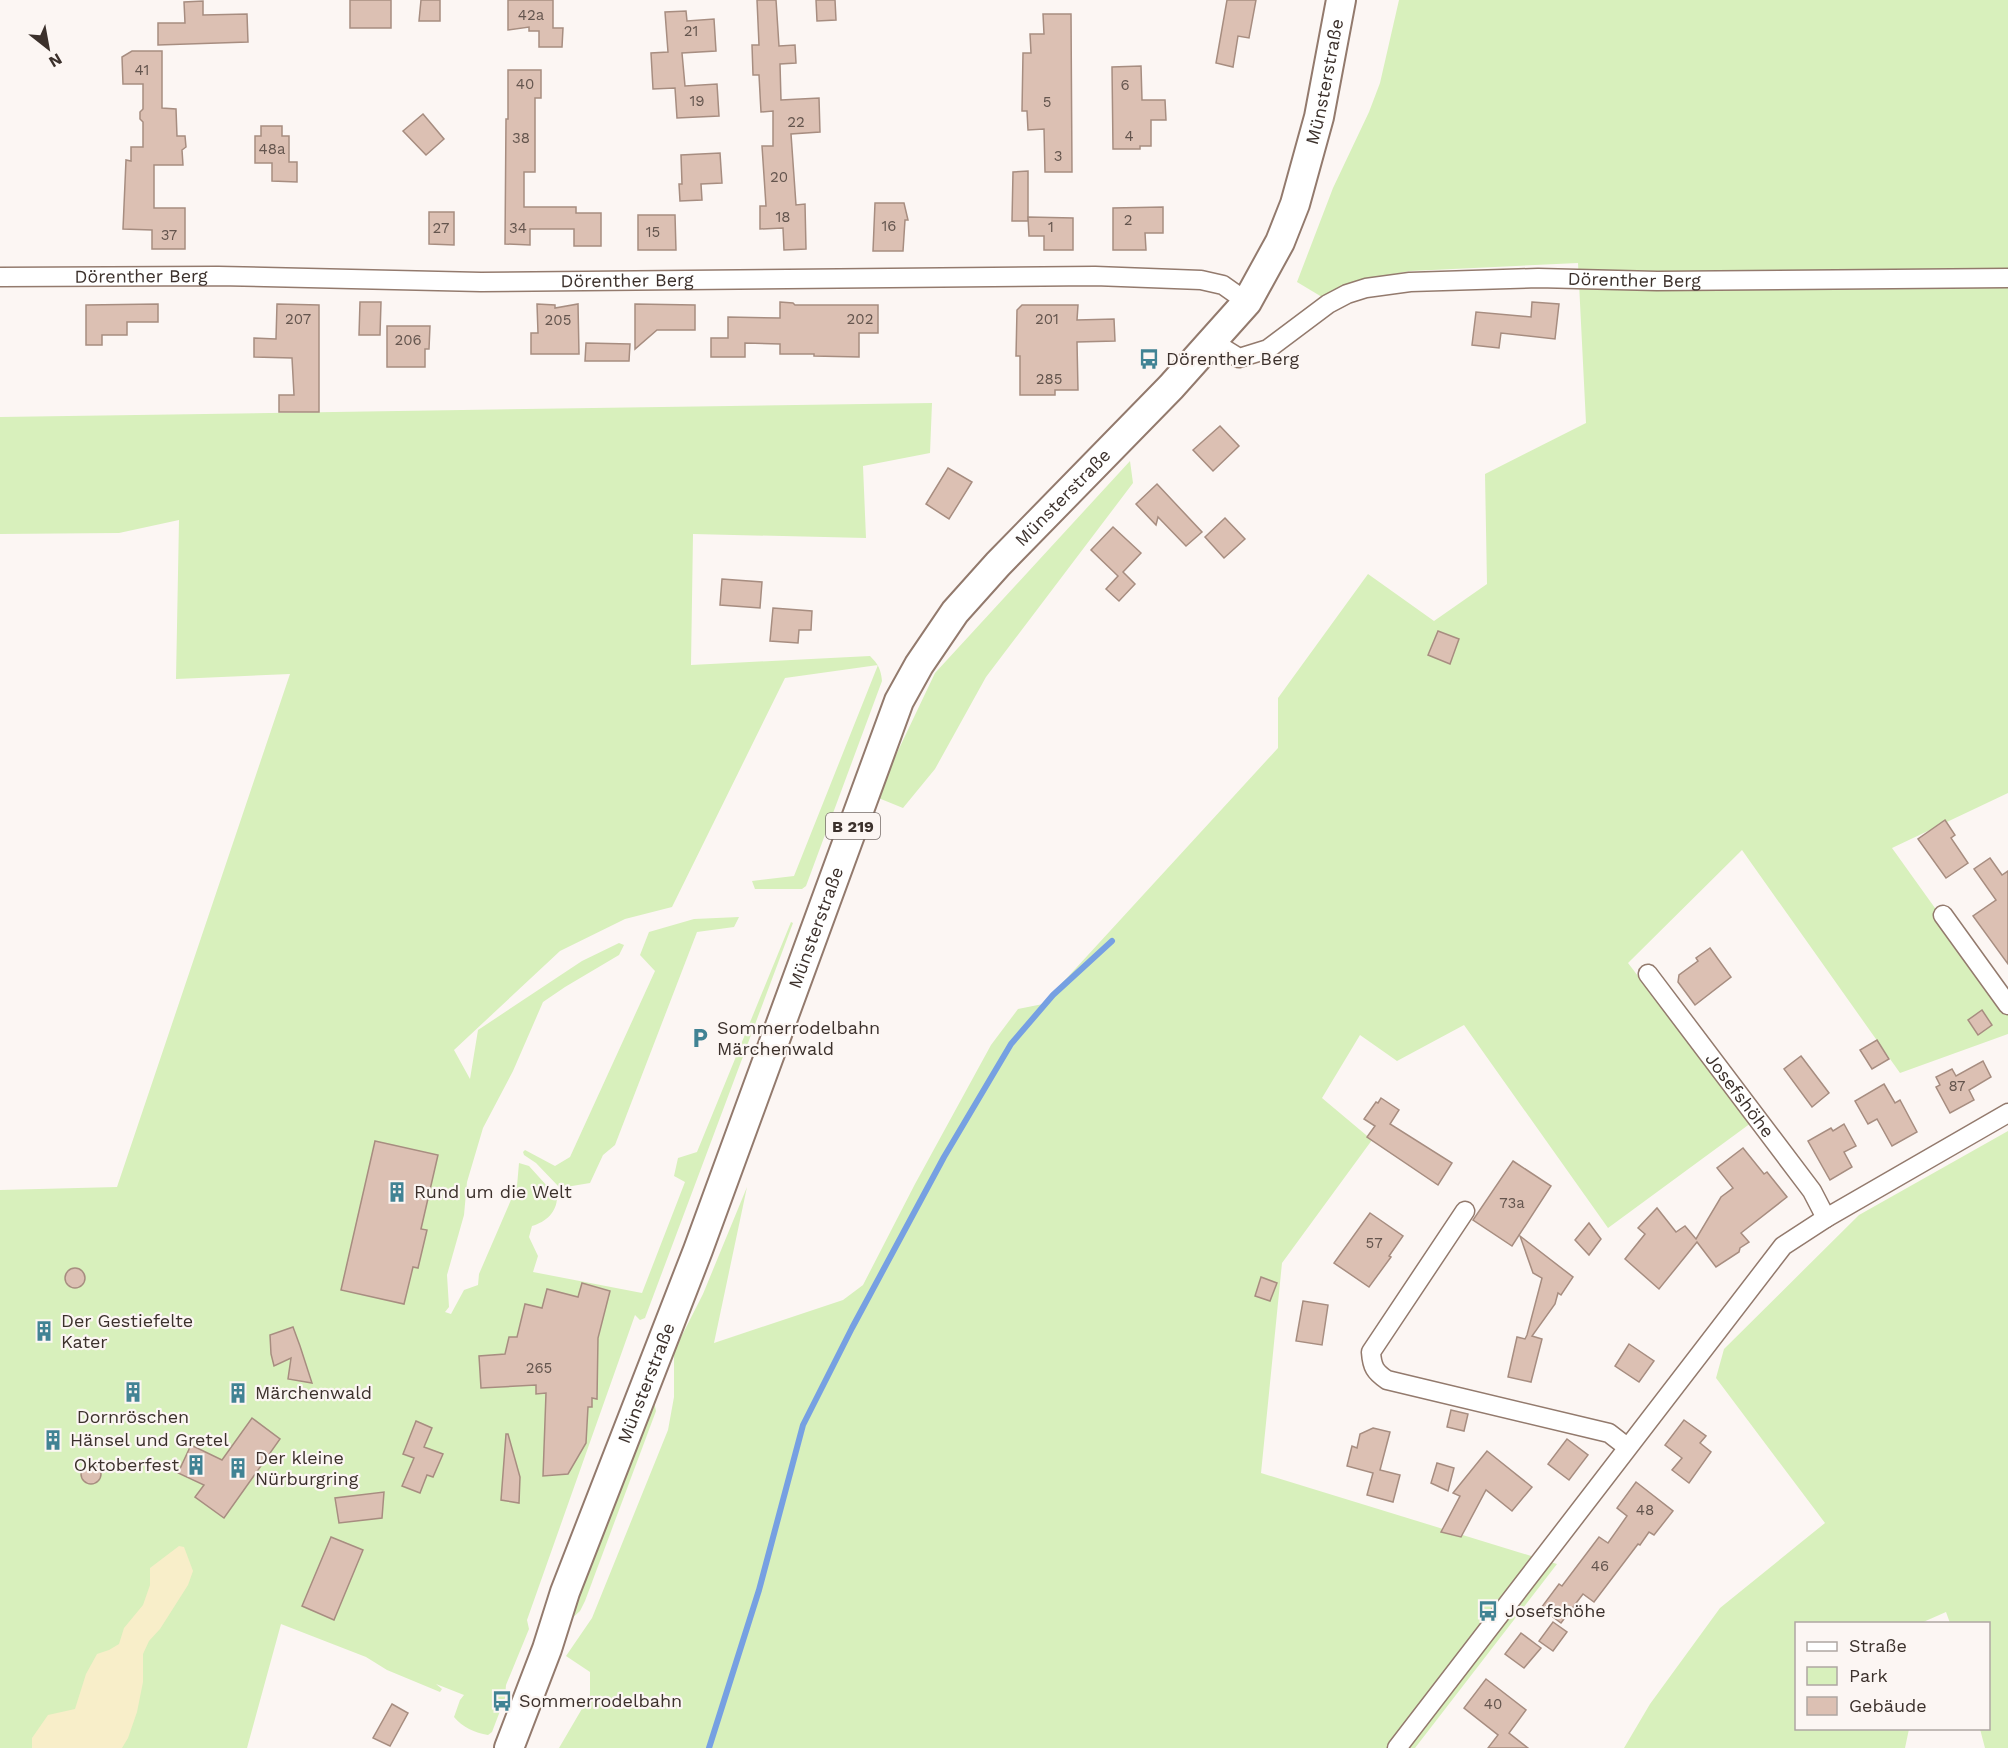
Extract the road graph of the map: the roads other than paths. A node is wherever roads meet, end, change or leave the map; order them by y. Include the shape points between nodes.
1 (1341, 0) edge
2 (0, 277) edge
3 (2008, 278) edge
4 (1247, 302) junction
5 (1213, 342) junction
6 (1942, 915) dead end
7 (1648, 974) dead end
8 (2008, 1005) edge
9 (2008, 1113) edge
10 (1465, 1211) dead end
11 (1826, 1218) junction
12 (1627, 1447) junction
13 (509, 1748) edge
14 (1397, 1748) edge

1 - 4 main road, Münsterstraße / B 219 via 1319,117 1295,204 1280,242
2 - 4 street, Dörenther Berg via 218,276 481,282 1095,276 1201,280 1223,285
3 - 5 street, Dörenther Berg via 1538,278 1410,282 1347,294 1268,349 1239,358
4 - 5 main road, Münsterstraße / B 219
5 - 13 main road, Münsterstraße / B 219 via 963,604 919,665 899,701 698,1250
6 - 8 street
7 - 11 street, Josefshöhe via 1812,1191
9 - 11 street
10 - 12 street via 1371,1352 1371,1365 1387,1380 1609,1433
11 - 12 street via 1783,1246
12 - 14 street

